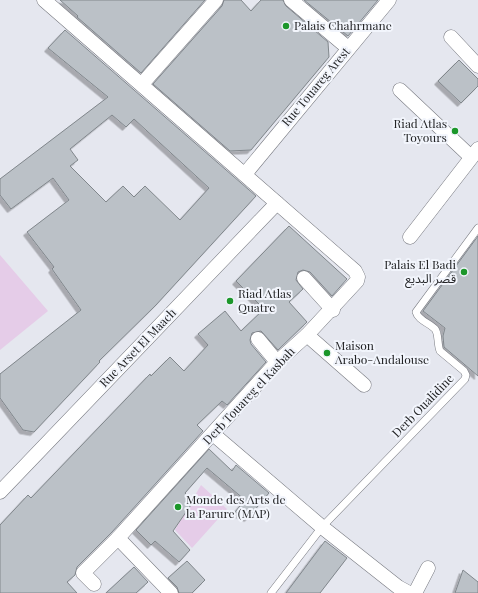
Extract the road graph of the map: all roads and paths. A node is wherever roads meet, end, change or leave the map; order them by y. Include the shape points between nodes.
1 (44, 0) edge
2 (216, 0) edge
3 (291, 0) edge
4 (389, 0) edge
5 (451, 37) dead end
6 (348, 48) junction
7 (478, 66) edge
8 (142, 84) junction
9 (400, 90) dead end
10 (475, 153) edge
11 (245, 174) junction
12 (277, 203) junction
13 (478, 228) edge
14 (410, 236) dead end
15 (304, 278) dead end
16 (333, 310) junction
17 (307, 335) junction
18 (258, 339) dead end
19 (277, 362) junction
20 (364, 385) dead end
21 (213, 434) junction
22 (0, 492) edge
23 (322, 527) junction
24 (121, 541) junction
25 (428, 568) dead end
26 (94, 584) dead end
27 (400, 591) edge
28 (171, 593) edge
29 (271, 593) edge
30 (416, 593) edge

1 - 8 street, Derb Touareg el Kasbah
2 - 8 street
3 - 6 street
4 - 6 street, Rue Touareg Arest
5 - 7 street
6 - 11 street, Rue Touareg Arest
8 - 11 street, Derb Touareg el Kasbah
9 - 10 street
10 - 14 street
11 - 12 street, Derb Touareg el Kasbah
12 - 16 street, Derb Touareg el Kasbah via 357,274 357,281
12 - 22 street, Rue Arset El Maach
13 - 23 lane, Derb Oualidine via 416,312 418,317 437,333 440,351 464,371 465,379
15 - 16 street
16 - 17 street, Derb Touareg el Kasbah
17 - 19 street, Derb Touareg el Kasbah
17 - 20 street
18 - 19 street
19 - 21 street, Derb Touareg el Kasbah
21 - 23 street
21 - 24 street, Derb Touareg el Kasbah
23 - 27 street
23 - 29 lane, Derb Oualidine
24 - 26 street, Derb Touareg el Kasbah via 83,573
24 - 28 street
25 - 30 street

